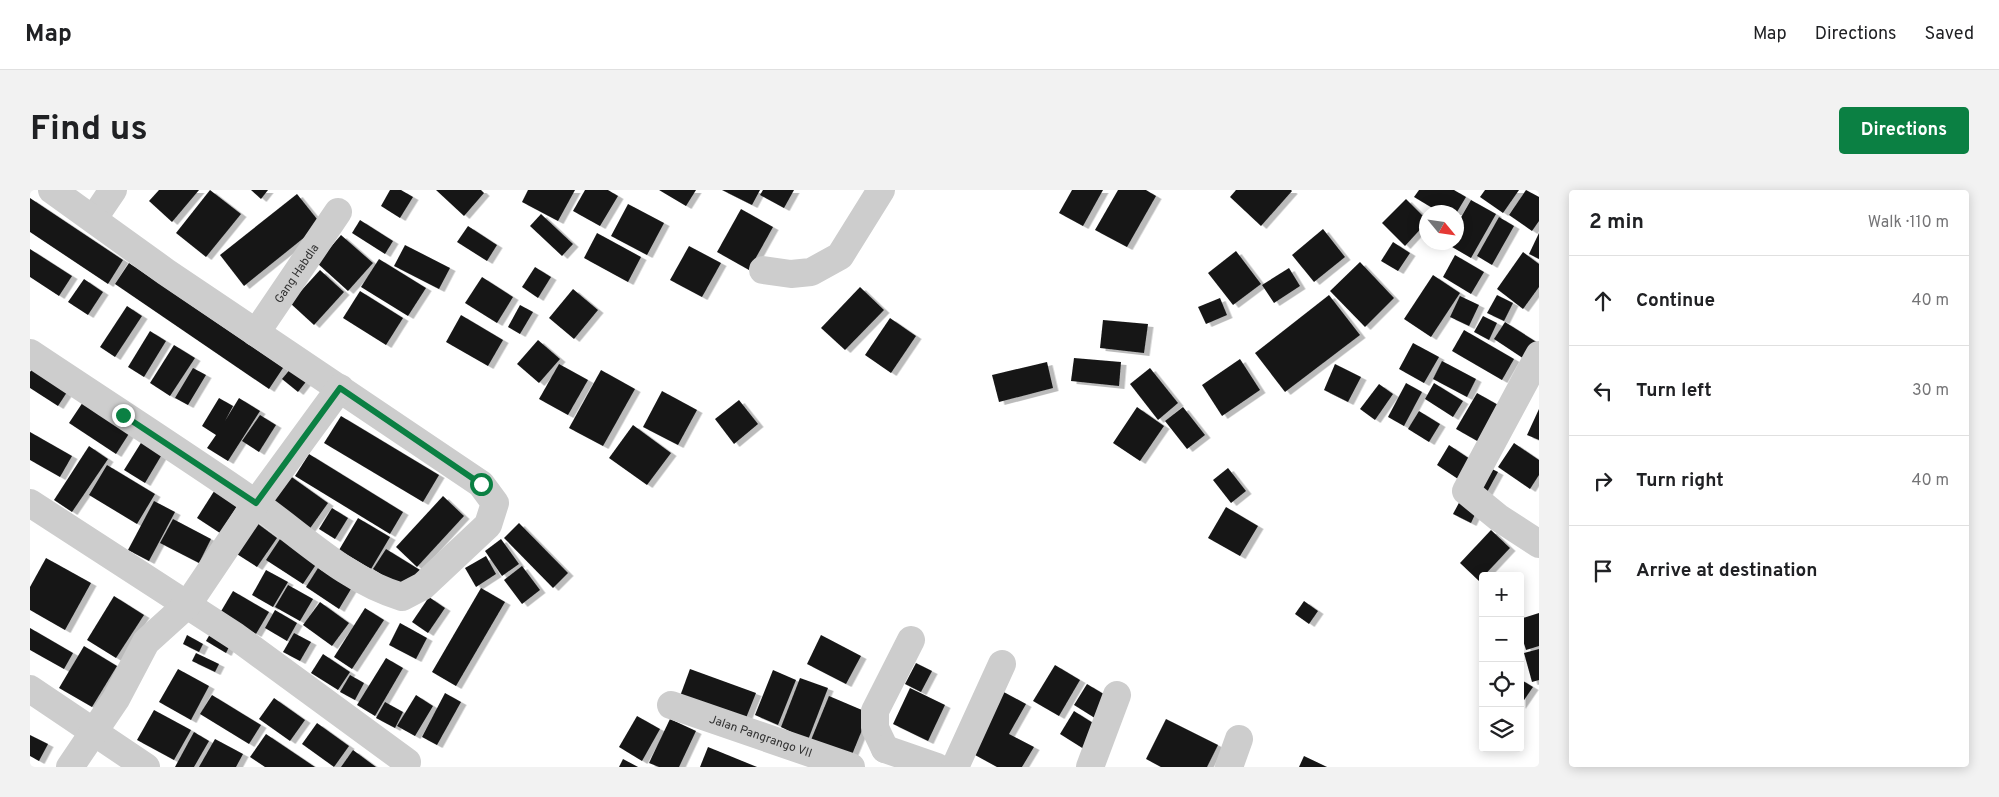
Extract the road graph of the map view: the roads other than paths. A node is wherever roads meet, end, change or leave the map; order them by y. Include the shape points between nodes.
1 (52, 190) edge
2 (113, 190) edge
3 (882, 190) edge
4 (338, 212) dead end
5 (94, 218) junction
6 (763, 270) dead end
7 (256, 332) junction
8 (30, 353) edge
9 (1539, 355) edge
10 (340, 388) junction
11 (30, 503) edge
12 (256, 503) junction
13 (1539, 544) edge
14 (188, 604) junction
15 (911, 640) dead end
16 (1002, 664) dead end
17 (30, 689) edge
18 (1117, 694) dead end
19 (671, 704) dead end
20 (93, 732) junction
21 (1239, 738) dead end
22 (895, 752) junction
23 (407, 762) dead end
24 (70, 767) edge
25 (146, 767) edge
26 (851, 767) edge
27 (862, 767) edge
28 (937, 767) edge
29 (955, 767) edge
30 (1090, 767) edge
31 (1229, 767) edge

1 - 5 street
2 - 5 street
3 - 6 street via 840,256 811,272 791,274
4 - 7 street, Gang Habdla
5 - 7 street via 166,272
7 - 10 street
8 - 12 street
9 - 13 street via 1466,492
10 - 12 street
10 - 12 street via 481,484 496,503 488,525 423,586 402,597 372,587
11 - 14 street
12 - 14 street
14 - 20 street via 146,642 116,699
14 - 23 street
15 - 22 street via 875,711 875,728
16 - 29 street
17 - 20 street
18 - 30 street
19 - 26 street, Jalan Pangrango VII
20 - 24 street
20 - 25 street
21 - 31 street
22 - 27 street
22 - 28 street

